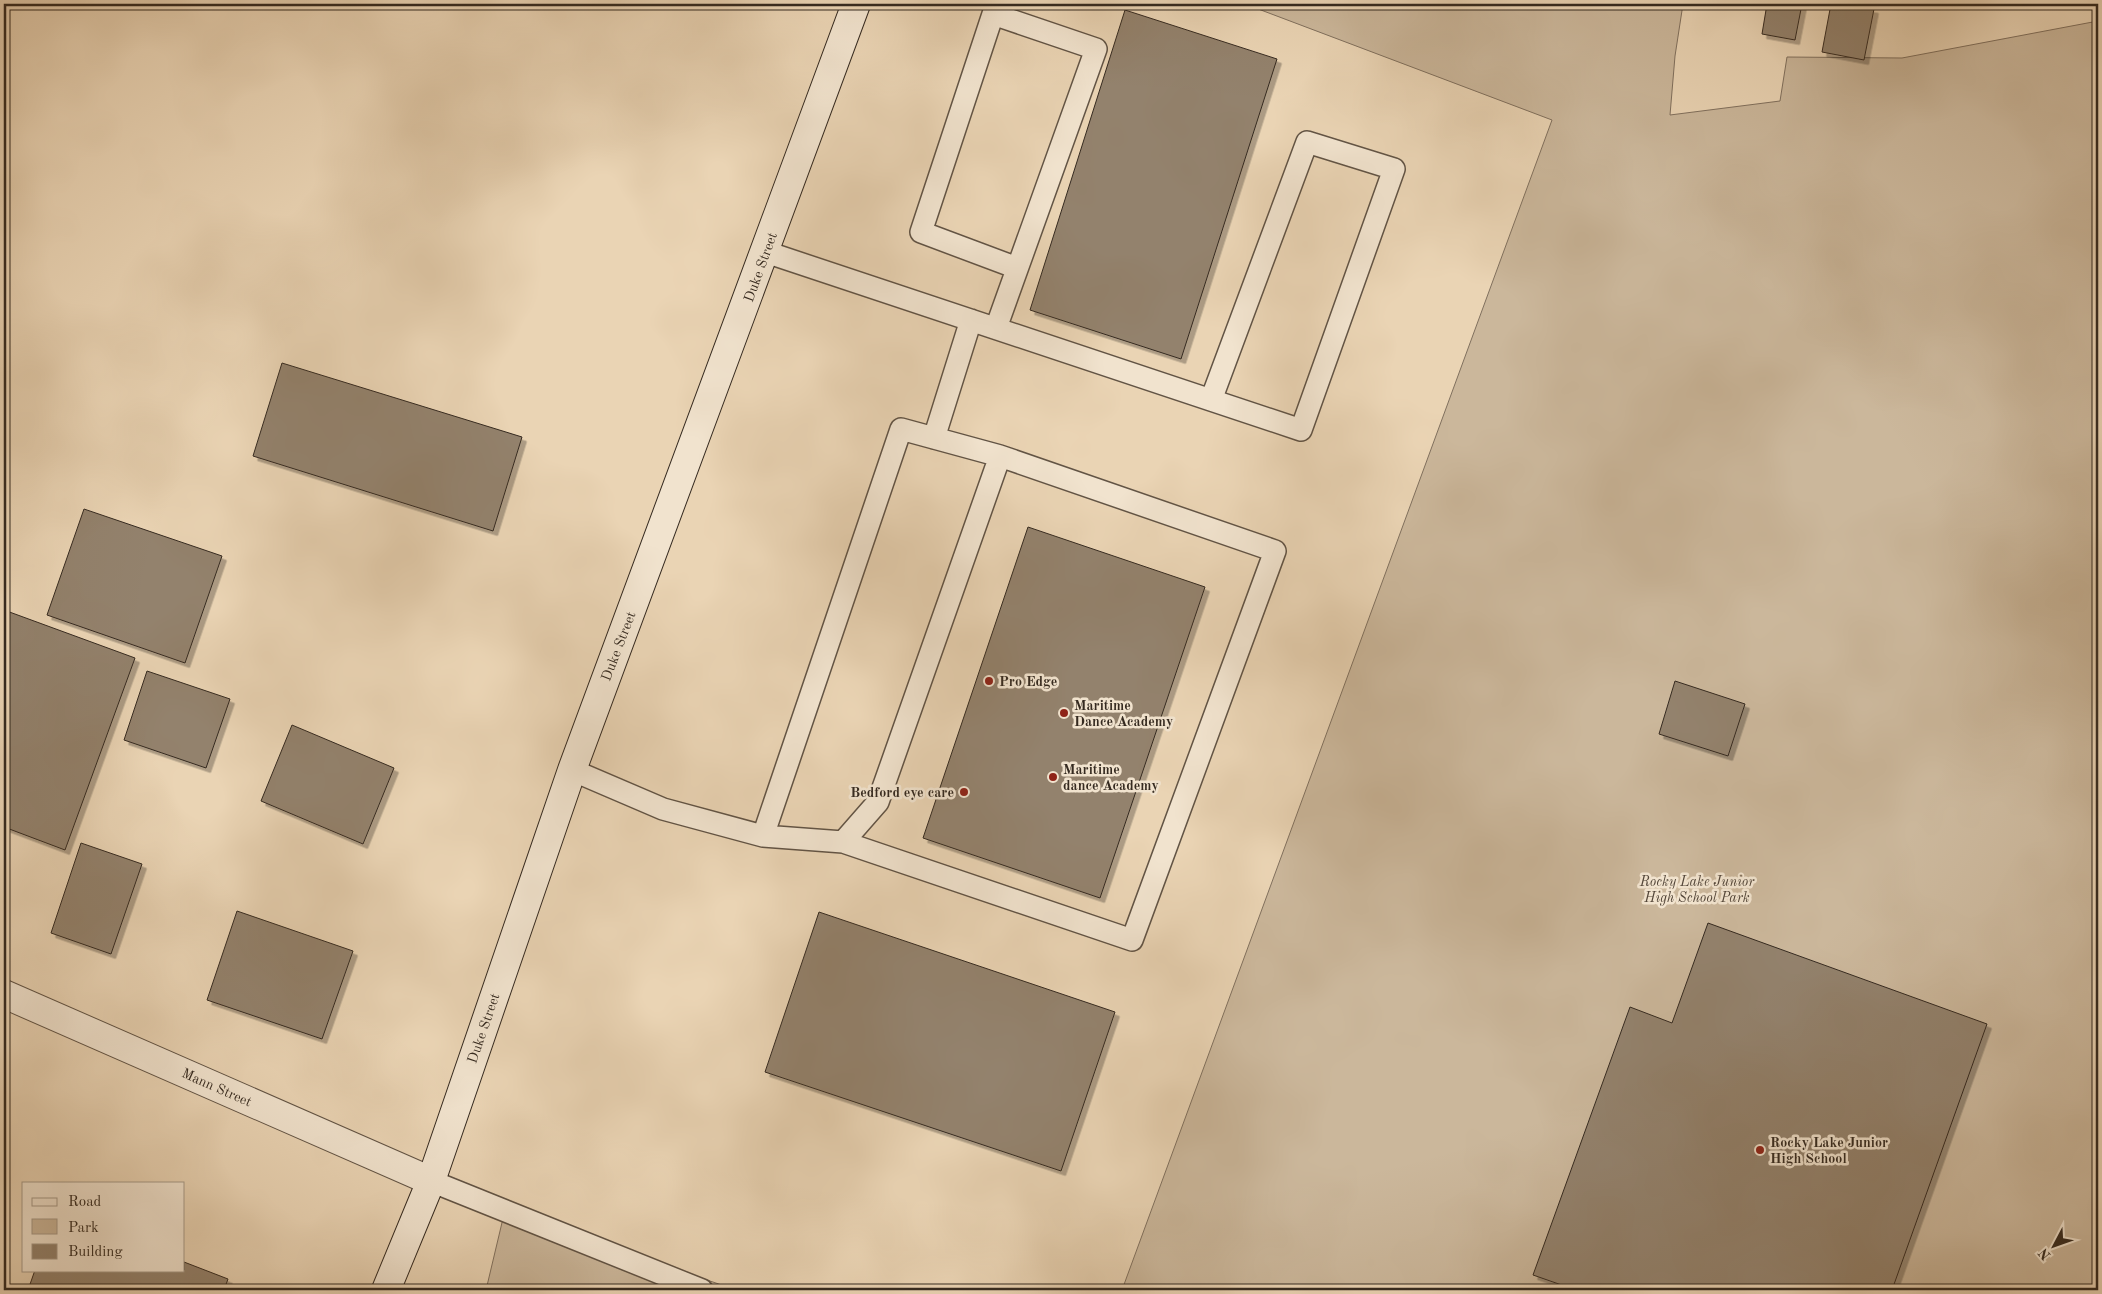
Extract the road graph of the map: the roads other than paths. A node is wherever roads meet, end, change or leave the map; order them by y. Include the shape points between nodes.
1 (856, 4) edge
2 (766, 252) junction
3 (1017, 268) junction
4 (970, 320) junction
5 (996, 328) junction
6 (1211, 400) junction
7 (934, 438) junction
8 (1000, 456) junction
9 (572, 770) junction
10 (763, 836) junction
11 (843, 842) junction
12 (4, 994) edge
13 (431, 1181) junction
14 (386, 1290) edge
15 (702, 1290) edge

1 - 2 main road, Duke Street
2 - 4 lane
2 - 9 main road, Duke Street
3 - 3 lane via 1096,48 993,14 922,232
3 - 5 lane
4 - 5 lane
4 - 7 lane
5 - 6 lane
6 - 6 lane via 1301,430 1394,170 1307,142
7 - 8 lane
7 - 10 lane via 901,429
8 - 11 lane via 878,802
8 - 11 lane via 1275,551 1132,940
9 - 10 lane via 663,809
9 - 13 main road, Duke Street
10 - 11 lane
12 - 13 main road, Mann Street
13 - 14 main road, Duke Street
13 - 15 lane

